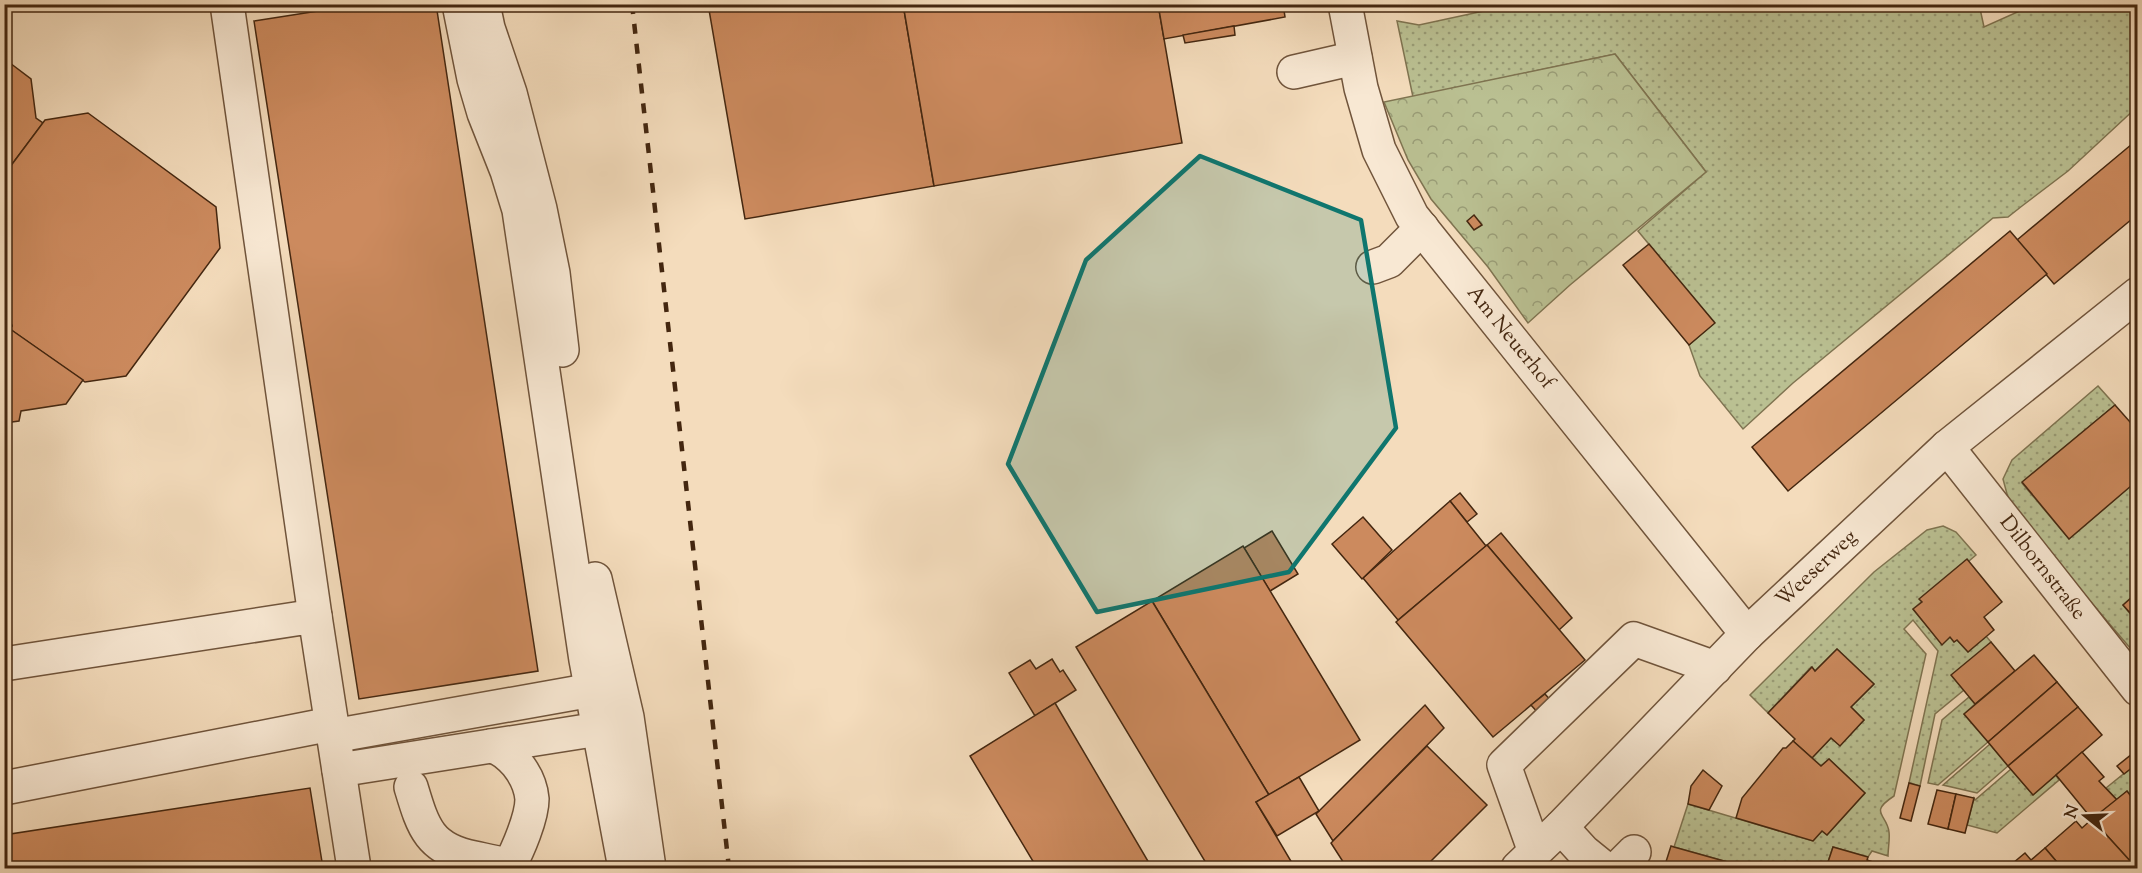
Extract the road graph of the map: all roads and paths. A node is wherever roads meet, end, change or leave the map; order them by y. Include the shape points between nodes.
1 (227, 4) edge
2 (459, 4) edge
3 (483, 4) edge
4 (1345, 4) edge
5 (1355, 58) junction
6 (1294, 72) dead end
7 (1422, 228) junction
8 (1372, 267) dead end
9 (2138, 294) edge
10 (1947, 447) junction
11 (315, 616) junction
12 (1747, 634) junction
13 (4, 664) edge
14 (1715, 668) junction
15 (2138, 689) edge
16 (592, 690) junction
17 (599, 729) junction
18 (332, 730) junction
19 (490, 747) junction
20 (339, 770) junction
21 (411, 787) dead end
22 (4, 788) edge
23 (1561, 827) junction
24 (1527, 860) edge
25 (512, 867) edge
26 (354, 868) edge
27 (625, 868) edge
28 (649, 868) edge
29 (1604, 868) edge

1 - 11 street
2 - 16 street via 484,113 519,210
3 - 28 street via 510,93 553,273 591,560 627,717
4 - 5 street, Am Neuerhof
5 - 6 street
5 - 7 street, Am Neuerhof via 1379,150
7 - 8 street via 1389,261
7 - 12 street, Am Neuerhof
9 - 10 street, Weeserweg
10 - 12 street, Weeserweg
10 - 15 street, Dilbornstraße
11 - 13 street
11 - 18 street
12 - 14 street, Weeserweg
14 - 23 street, Weeserweg
14 - 24 street via 1634,639 1504,765
16 - 17 street
16 - 18 street
17 - 19 street
17 - 27 street
18 - 20 street
18 - 22 street
19 - 20 street
19 - 25 street via 511,756 525,774 532,799
20 - 26 street
21 - 25 street via 432,838 451,853
23 - 24 street, Weeserweg
23 - 29 street

